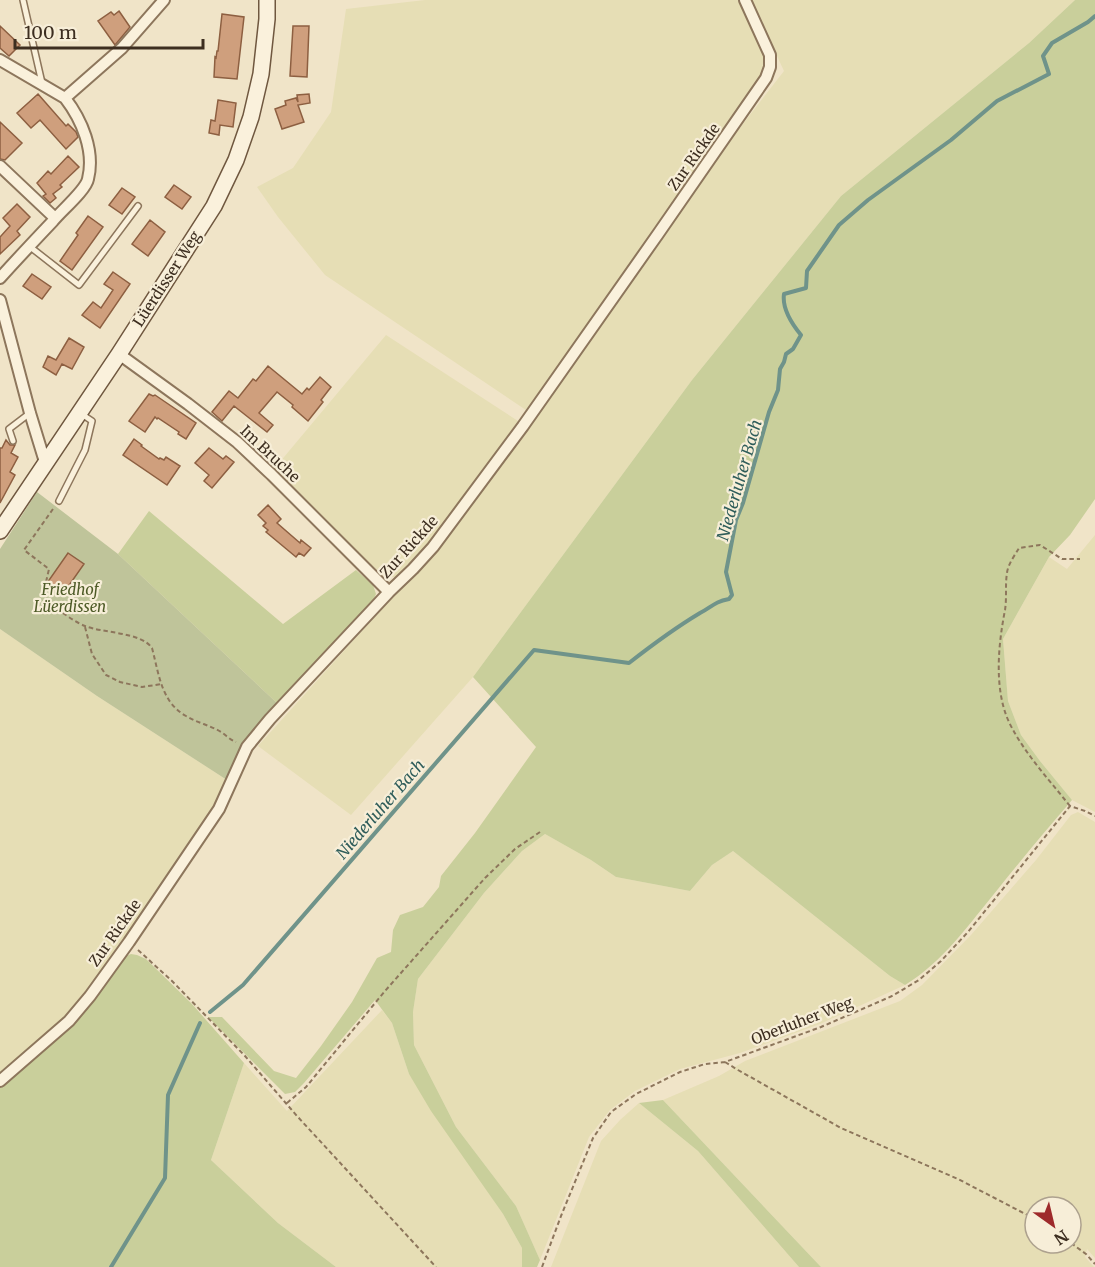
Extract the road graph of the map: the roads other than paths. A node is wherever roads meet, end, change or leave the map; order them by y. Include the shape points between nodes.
1 (23, 0) edge
2 (164, 0) edge
3 (267, 0) edge
4 (745, 0) edge
5 (0, 60) edge
6 (42, 85) junction
7 (65, 98) junction
8 (0, 166) edge
9 (138, 206) dead end
10 (55, 218) junction
11 (29, 246) junction
12 (0, 278) edge
13 (0, 300) edge
14 (119, 354) junction
15 (79, 412) junction
16 (30, 413) junction
17 (0, 428) edge
18 (9, 429) junction
19 (13, 441) dead end
20 (45, 462) junction
21 (59, 501) road end
22 (0, 531) edge
23 (389, 592) junction
24 (0, 1081) edge

1 - 6 lane
2 - 7 street via 122,48
3 - 14 main road, Lüerdisser Weg via 261,74 236,160 214,206
4 - 23 street, Zur Rickde via 770,55 771,67 766,78 481,483 433,547
5 - 6 street
6 - 7 street
7 - 10 street via 91,153 88,181
8 - 10 street
9 - 11 lane via 79,285
10 - 11 street
11 - 12 street
13 - 16 street
14 - 15 main road, Lüerdisser Weg
14 - 23 street, Im Bruche via 237,442
15 - 20 main road, Lüerdisser Weg
15 - 21 lane via 93,421 86,450
16 - 18 lane
16 - 20 street
17 - 18 lane
18 - 19 lane
20 - 22 main road, Lüerdisser Weg
23 - 24 street, Zur Rickde via 247,747 219,809 90,996 69,1021

